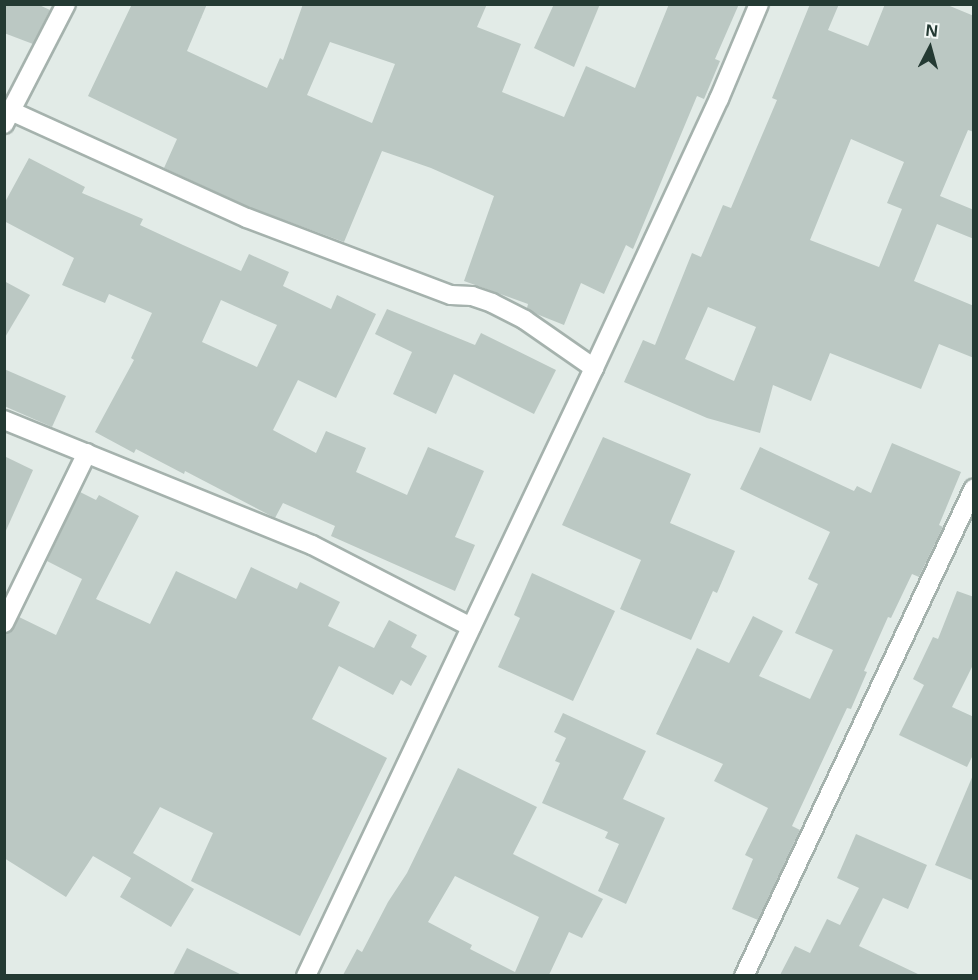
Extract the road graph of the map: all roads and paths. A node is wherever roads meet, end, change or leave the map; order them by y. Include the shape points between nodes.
1 (66, 4) edge
2 (759, 4) edge
3 (9, 118) edge
4 (594, 368) junction
5 (4, 420) edge
6 (87, 453) junction
7 (974, 488) edge
8 (4, 623) edge
9 (471, 627) junction
10 (306, 975) edge
11 (744, 975) edge

1 - 3 street
2 - 4 street
3 - 4 street via 247,218 451,295 472,296 492,303 525,320
4 - 9 street
5 - 6 street
6 - 8 street
6 - 9 street via 312,545
7 - 11 street
9 - 10 street

